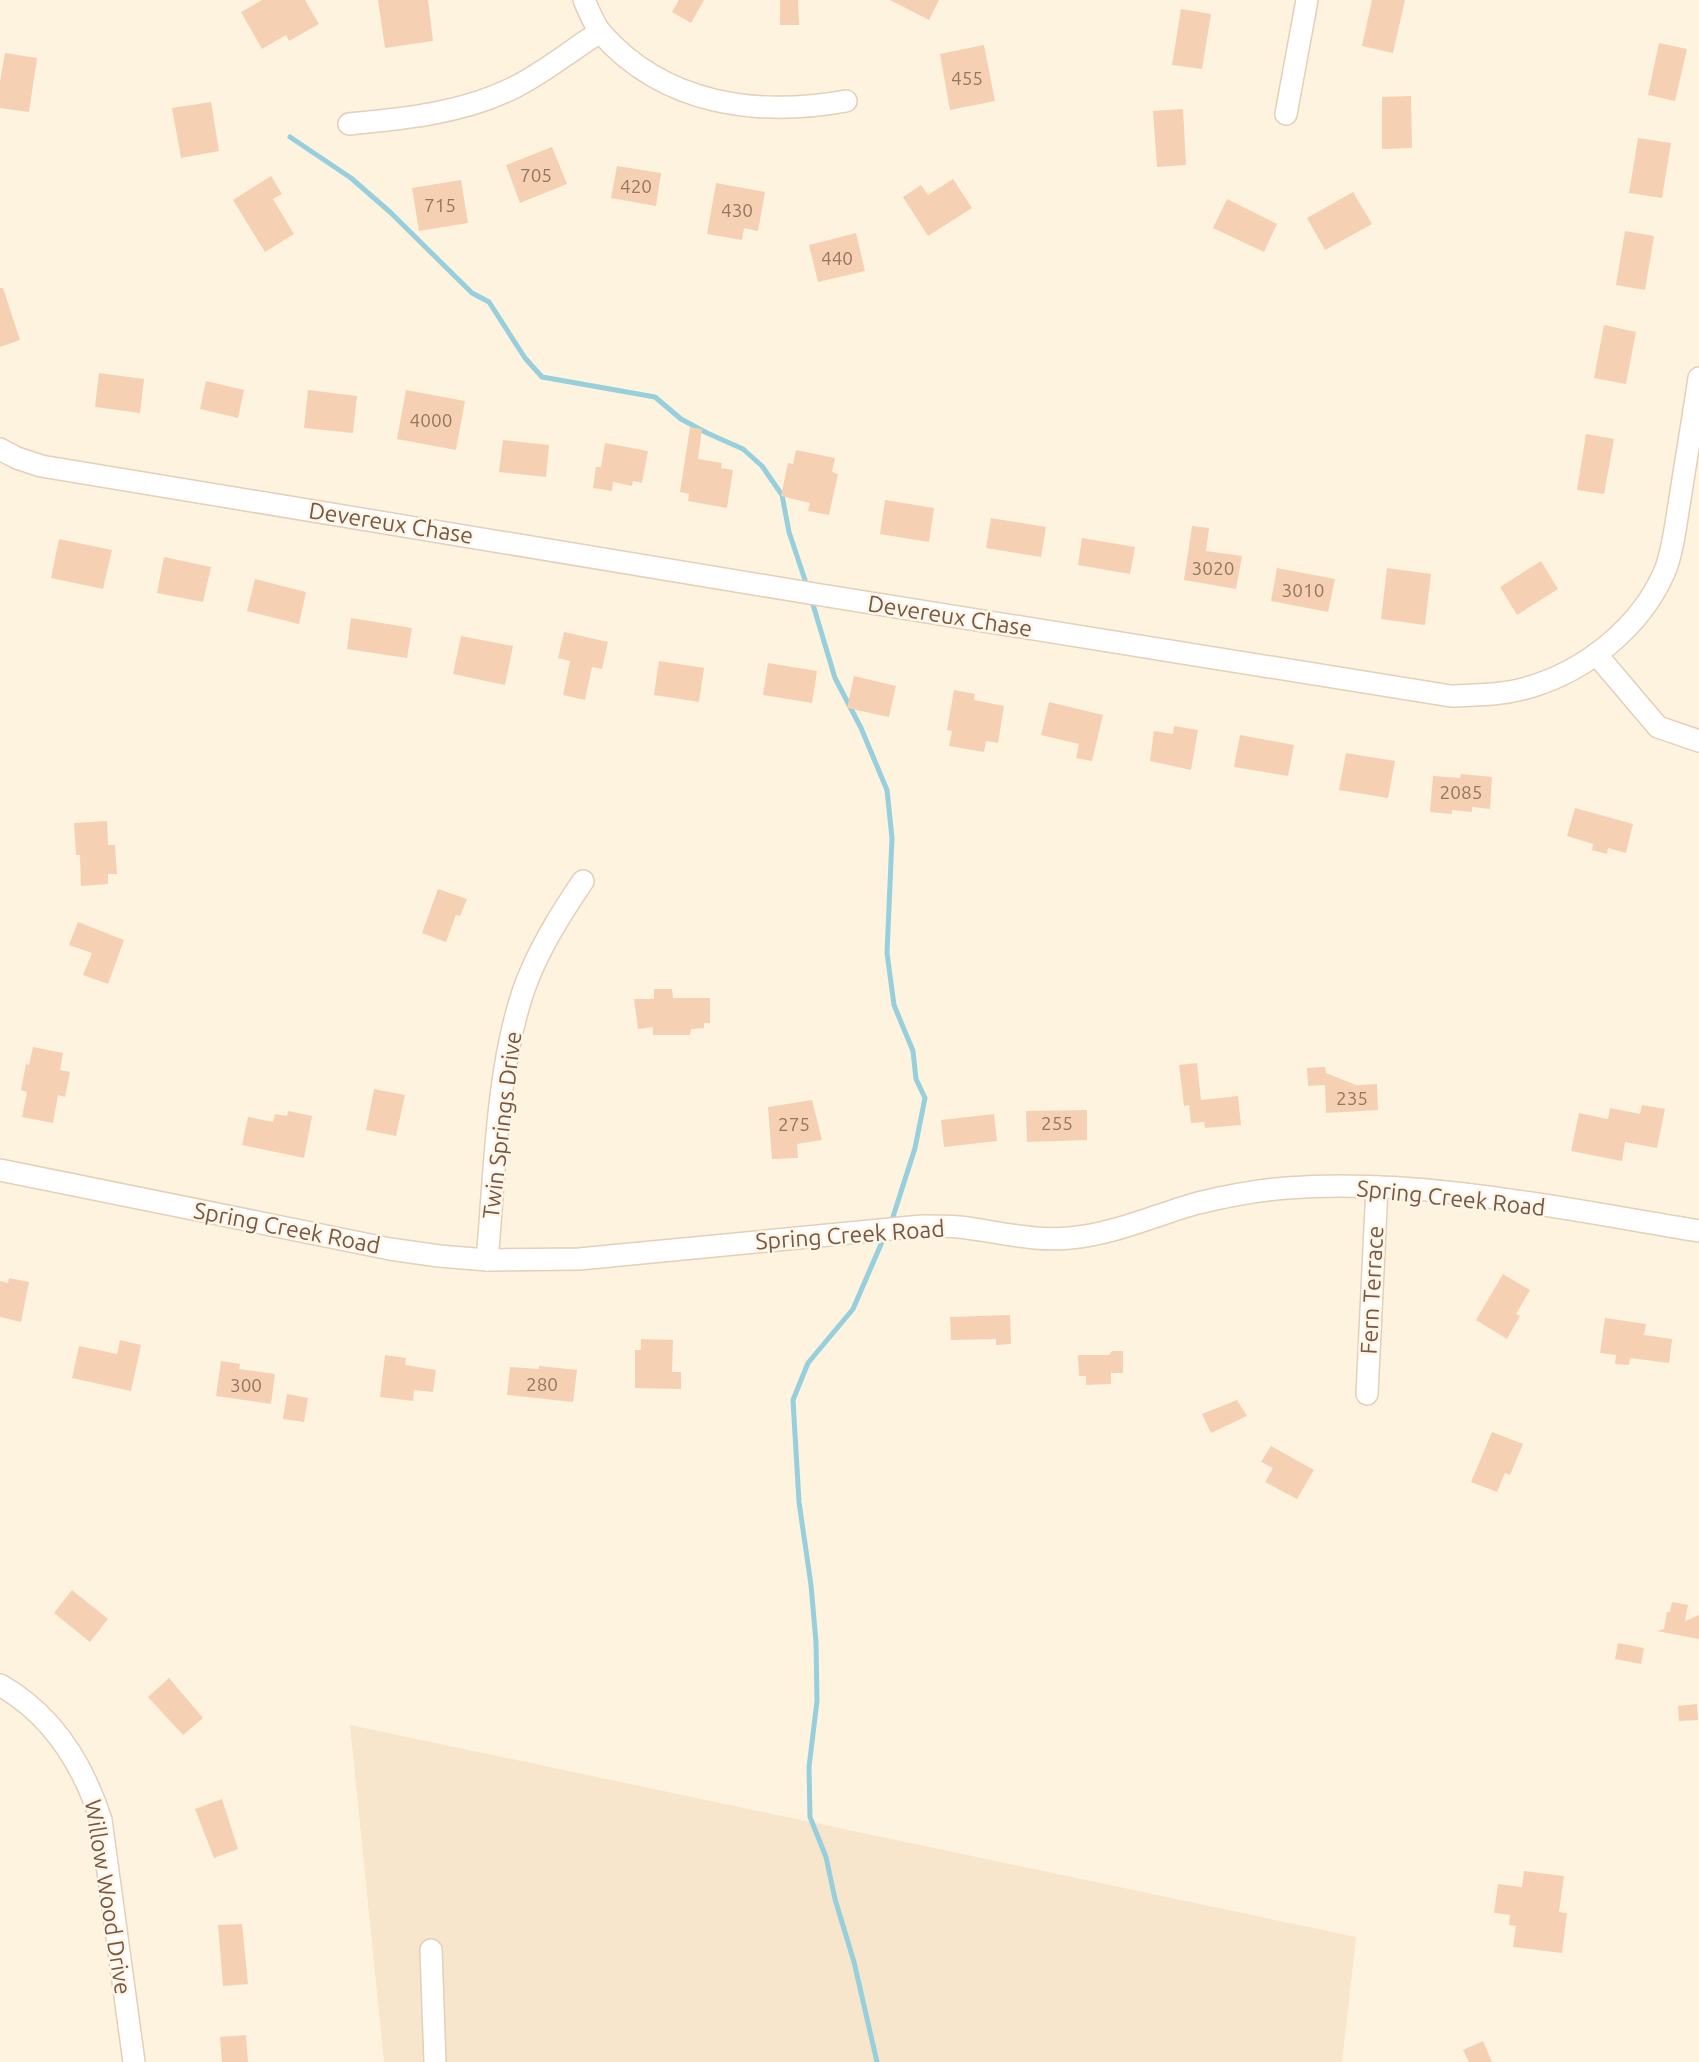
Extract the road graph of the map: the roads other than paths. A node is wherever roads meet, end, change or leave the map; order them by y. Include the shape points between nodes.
1 (584, 0) edge
2 (1307, 0) edge
3 (600, 32) junction
4 (846, 101) dead end
5 (1286, 114) dead end
6 (349, 124) dead end
7 (1699, 378) edge
8 (0, 449) edge
9 (1597, 654) junction
10 (1699, 741) edge
11 (583, 881) dead end
12 (0, 1170) edge
13 (1377, 1187) junction
14 (1699, 1231) edge
15 (487, 1260) junction
16 (1367, 1394) dead end
17 (0, 1685) edge
18 (431, 1950) dead end
19 (134, 2062) edge
20 (435, 2062) edge

1 - 3 street
2 - 5 street
3 - 4 street via 654,77 698,96 759,108 806,108
3 - 6 street via 513,89 402,120
7 - 9 street, Devereux Chase via 1665,572 1637,617
8 - 9 street, Devereux Chase via 41,466 1451,696 1529,687
9 - 10 street via 1658,727
11 - 15 street, Twin Springs Drive via 541,951 513,1027 503,1081
12 - 15 street, Spring Creek Road via 390,1249
13 - 14 street, Spring Creek Road via 1472,1195
13 - 15 street, Spring Creek Road via 1242,1193 1121,1229 1069,1238 922,1226 579,1259
13 - 16 street, Fern Terrace
17 - 19 street, Willow Wood Drive via 48,1723 80,1766 92,1793 100,1820
18 - 20 street

